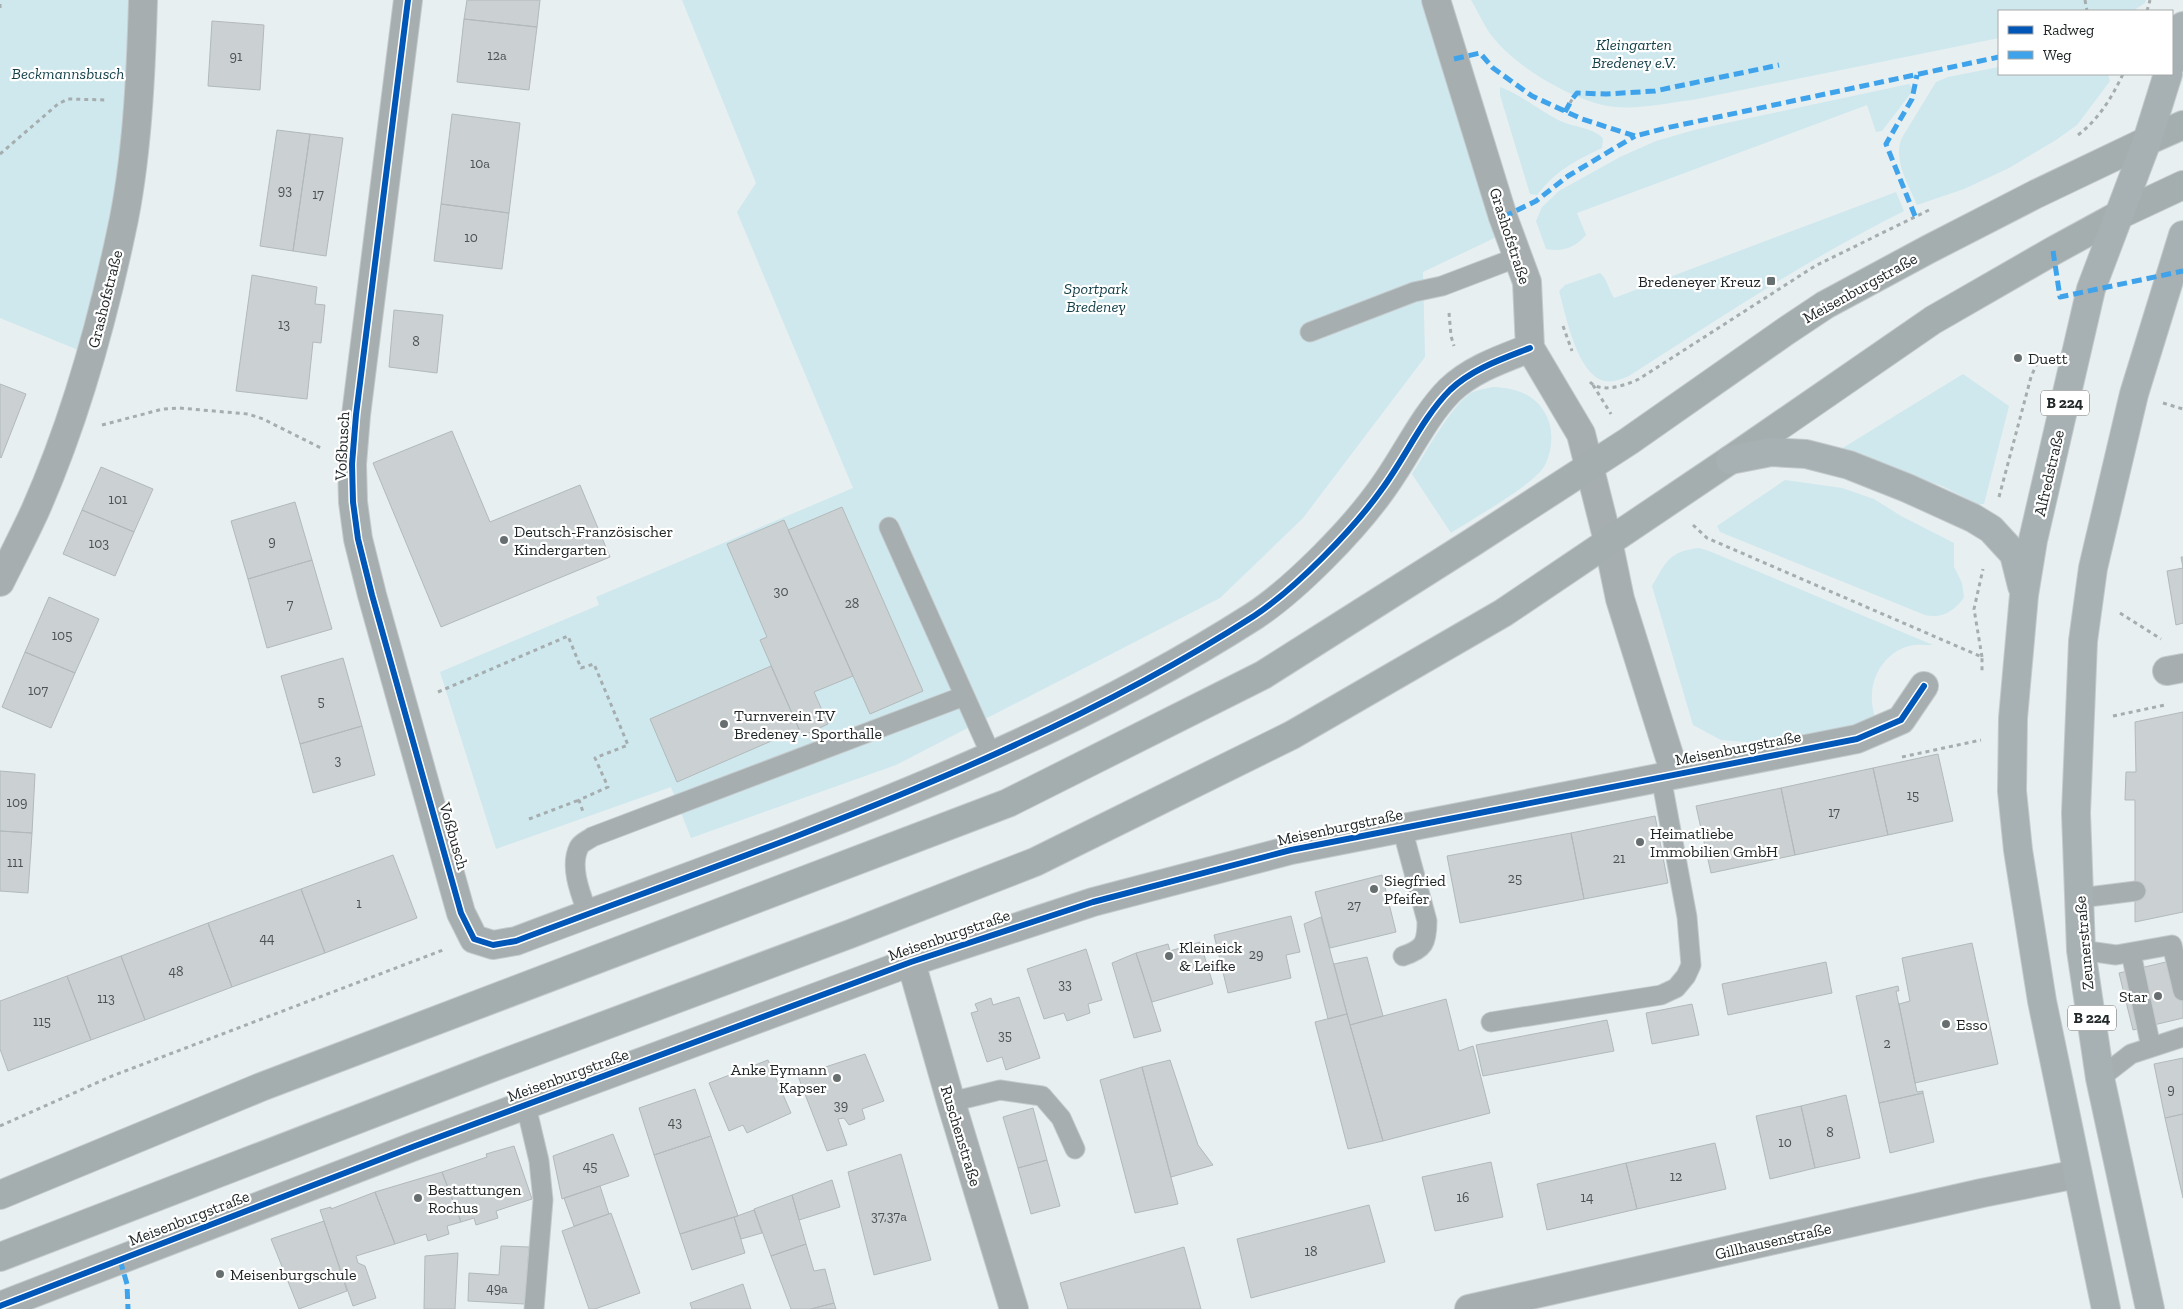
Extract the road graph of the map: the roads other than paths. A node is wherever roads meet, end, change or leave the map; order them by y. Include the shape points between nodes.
1 (143, 0) edge
2 (408, 0) edge
3 (1436, 0) edge
4 (2183, 26) edge
5 (2173, 59) edge
6 (2168, 75) edge
7 (2183, 125) edge
8 (2147, 140) junction
9 (2183, 185) edge
10 (2119, 215) junction
11 (2183, 235) edge
12 (1518, 257) junction
13 (1310, 332) dead end
14 (1530, 348) junction
15 (1730, 460) junction
16 (1590, 466) junction
17 (889, 527) dead end
18 (1608, 541) junction
19 (0, 582) edge
20 (2024, 595) junction
21 (1924, 686) dead end
22 (964, 696) junction
23 (992, 757) junction
24 (1668, 776) junction
25 (1402, 828) junction
26 (2136, 891) dead end
27 (2080, 898) junction
28 (588, 914) junction
29 (2178, 944) edge
30 (2081, 950) junction
31 (2130, 953) junction
32 (1403, 956) dead end
33 (911, 962) junction
34 (2183, 991) edge
35 (1491, 1022) dead end
36 (2183, 1037) edge
37 (2151, 1047) junction
38 (2100, 1078) junction
39 (950, 1102) junction
40 (526, 1106) junction
41 (1074, 1149) dead end
42 (2077, 1174) junction
43 (0, 1195) edge
44 (0, 1257) edge
45 (0, 1306) edge
46 (534, 1309) edge
47 (1014, 1309) edge
48 (1469, 1309) edge
49 (2106, 1309) edge
50 (2150, 1309) edge

1 - 19 street, Grashofstraße via 132,164 122,232 89,361 65,433 35,510
2 - 28 street, Voßbusch via 356,415 352,464 358,539 461,913 474,939 493,945 516,941
3 - 12 street, Grashofstraße
4 - 5 main road
6 - 8 main road, Alfredstraße / B 224
7 - 8 main road
8 - 10 main road, Alfredstraße / B 224
8 - 16 main road, Meisenburgstraße via 1825,305
9 - 10 main road
10 - 15 main road, Meisenburgstraße via 1933,320
10 - 20 main road, Alfredstraße / B 224 via 2091,289 2033,540
11 - 27 main road, Zeunerstraße / B 224 via 2134,394 2093,568 2083,641 2076,813
12 - 13 lane
12 - 14 street, Grashofstraße via 1527,282
14 - 16 street, Grashofstraße via 1580,434
14 - 23 street via 1467,376 1451,390 1438,404 1381,491 1351,527 1257,614 1164,670
15 - 18 main road, Meisenburgstraße
15 - 20 main road via 1772,452 1806,454 1849,464 1973,518 1992,529 2014,554
16 - 18 street, Meisenburgstraße
16 - 43 main road, Meisenburgstraße via 1263,675 1008,804 261,1087
17 - 22 lane
18 - 24 street, Meisenburgstraße via 1620,600
18 - 44 main road, Meisenburgstraße via 1503,613 1292,735 1035,862
20 - 42 main road, Alfredstraße / B 224 via 2012,791 2042,1001
21 - 24 street, Meisenburgstraße via 1901,720 1857,740
22 - 23 lane
22 - 28 lane via 592,837 580,846 575,864
23 - 28 street via 879,805
24 - 25 street, Meisenburgstraße
24 - 35 lane via 1687,917 1691,965 1686,976 1676,988 1661,994
25 - 32 lane via 1427,921 1427,937 1419,950
25 - 33 street, Meisenburgstraße via 1291,850 1093,902
26 - 27 lane
27 - 30 main road, Zeunerstraße / B 224
29 - 31 lane
29 - 34 lane
30 - 31 lane via 2116,955
30 - 38 main road, Zeunerstraße / B 224
31 - 37 lane
33 - 39 street, Ruschenstraße
33 - 40 street, Meisenburgstraße
36 - 37 lane
37 - 38 lane via 2131,1054
38 - 50 main road, Zeunerstraße / B 224
39 - 41 lane via 1000,1090 1042,1096 1060,1118
39 - 47 street, Ruschenstraße
40 - 45 street, Meisenburgstraße
40 - 46 lane via 539,1161 543,1200
42 - 48 street, Gillhausenstraße
42 - 49 main road, B 224

